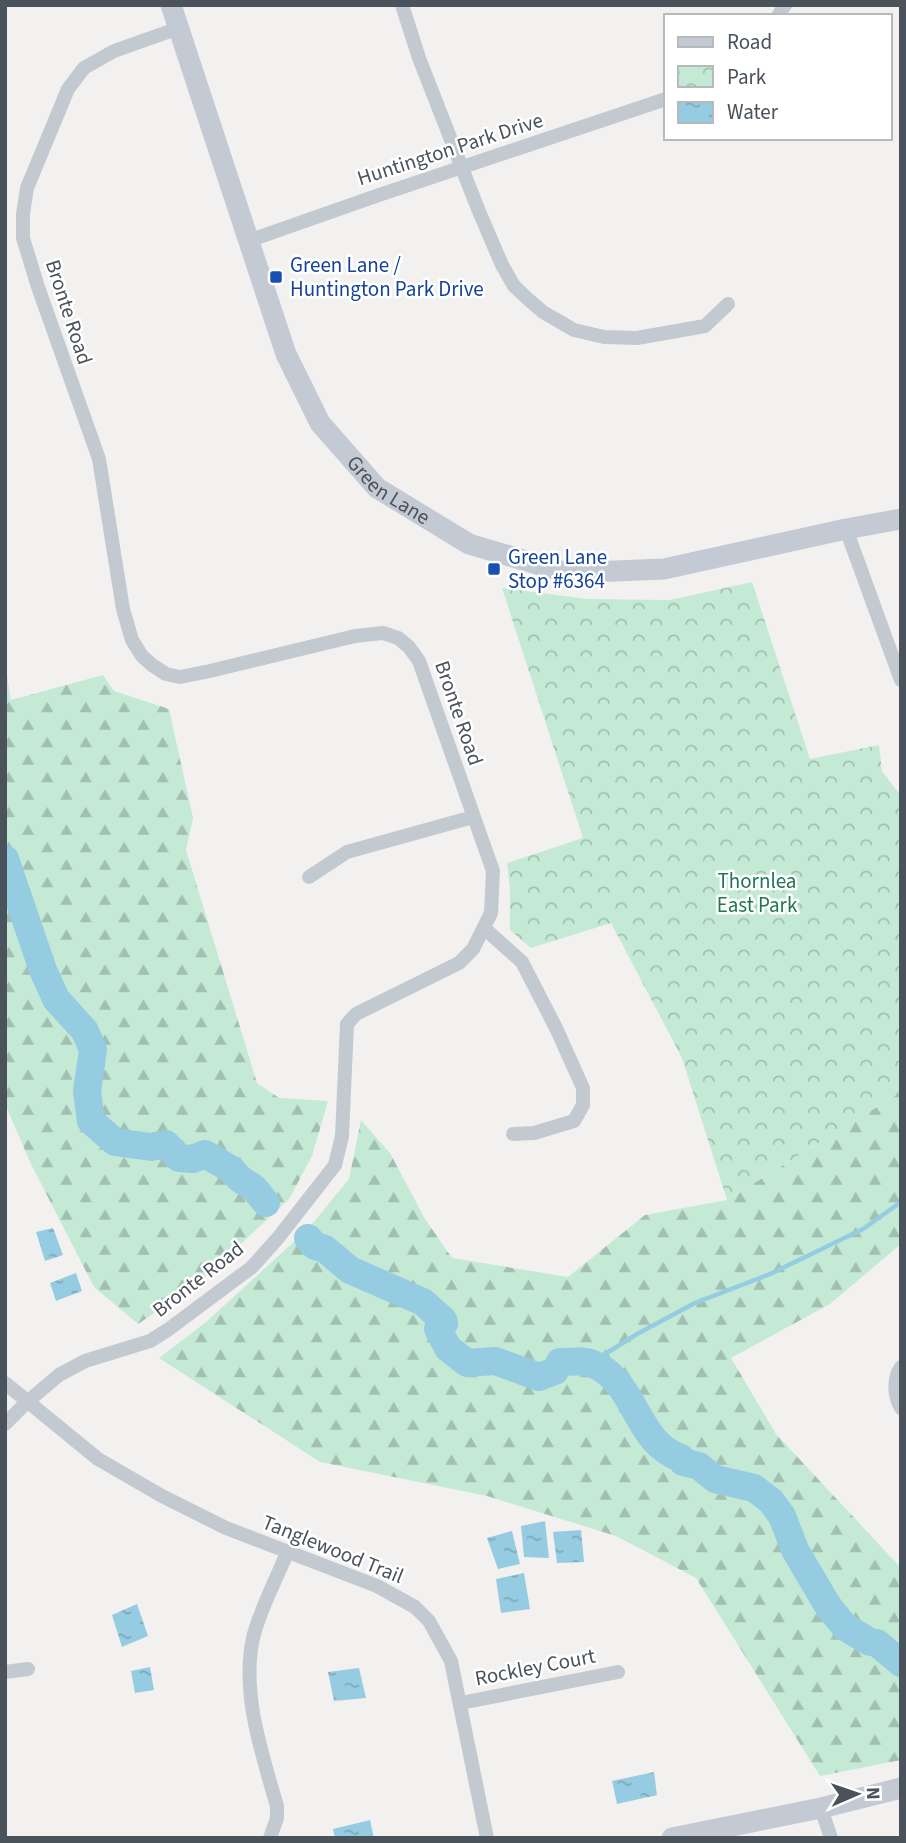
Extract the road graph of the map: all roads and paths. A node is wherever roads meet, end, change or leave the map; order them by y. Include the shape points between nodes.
1 (171, 5) edge
2 (402, 5) edge
3 (179, 29) junction
4 (664, 100) edge
5 (461, 167) junction
6 (248, 241) junction
7 (728, 304) dead end
8 (901, 519) edge
9 (846, 529) junction
10 (901, 680) edge
11 (473, 817) junction
12 (309, 877) dead end
13 (484, 928) junction
14 (513, 1134) dead end
15 (901, 1367) edge
16 (5, 1383) edge
17 (27, 1402) junction
18 (901, 1408) edge
19 (5, 1424) edge
20 (287, 1553) junction
21 (29, 1669) dead end
22 (5, 1672) edge
23 (618, 1672) dead end
24 (461, 1703) junction
25 (896, 1790) edge
26 (821, 1808) junction
27 (270, 1838) edge
28 (487, 1838) edge
29 (673, 1838) edge
30 (831, 1838) edge

1 - 3 street, Green Lane
2 - 5 street
3 - 6 street, Green Lane
3 - 11 street, Bronte Road via 114,51 84,68 68,89 27,188 23,214 23,237 38,286 99,459 132,640 152,665 180,677 355,636 383,633 398,638 419,661
4 - 5 street, Huntington Park Drive
5 - 6 street, Huntington Park Drive
5 - 7 street via 514,286 543,312 574,330 637,338 705,326
6 - 9 street, Green Lane via 286,354 320,423 377,488 469,544 566,573 664,569
8 - 9 street, Green Lane
9 - 10 street
11 - 12 street via 347,852
11 - 13 street, Bronte Road via 493,871 491,914
13 - 14 street via 522,962 583,1088 583,1105 574,1121
13 - 17 street, Bronte Road via 459,963 356,1014 347,1024 342,1136 335,1165 252,1267 150,1341 85,1361
15 - 18 street via 895,1389
16 - 17 street, Tanglewood Trail
17 - 19 street, Bronte Road
17 - 20 street, Tanglewood Trail via 109,1465 226,1528
20 - 24 street, Tanglewood Trail via 377,1586 415,1607 441,1640
20 - 27 street via 258,1623 249,1666 257,1727 277,1806
21 - 22 street
23 - 24 street, Rockley Court
24 - 28 street, Tanglewood Trail
25 - 26 street
26 - 29 street
26 - 30 street

